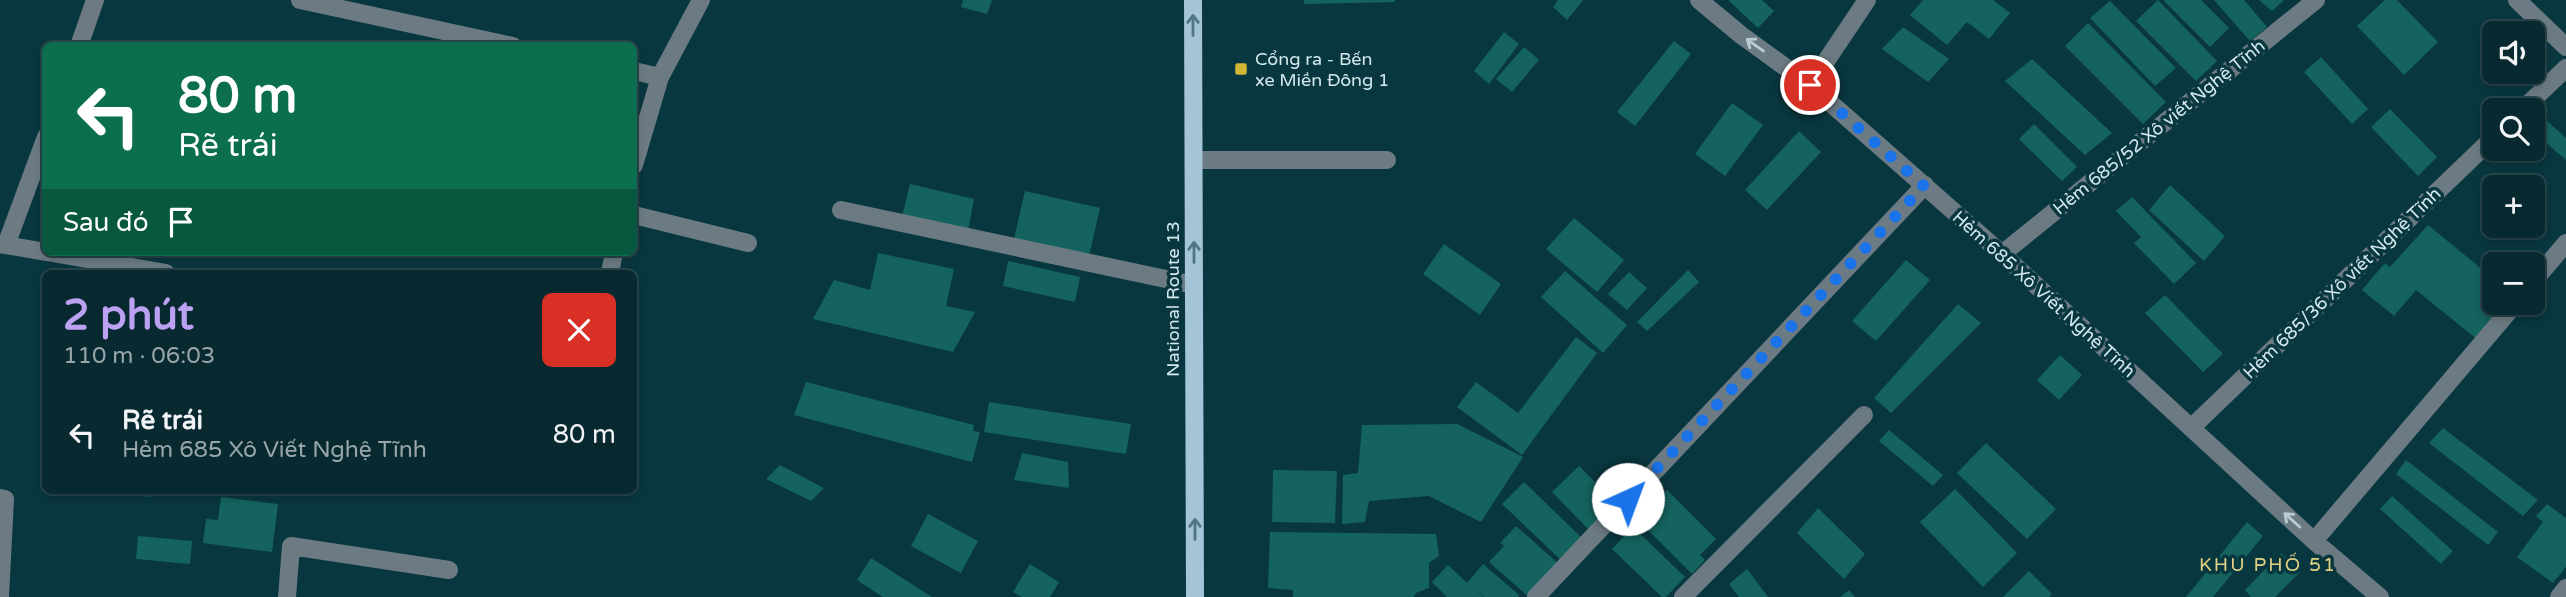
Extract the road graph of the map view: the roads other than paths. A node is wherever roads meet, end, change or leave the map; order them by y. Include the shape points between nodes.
1 (95, 0) edge
2 (300, 0) edge
3 (701, 0) edge
4 (1193, 0) edge
5 (1699, 0) edge
6 (1867, 0) edge
7 (2316, 0) edge
8 (2517, 0) edge
9 (80, 42) edge
10 (494, 42) edge
11 (2566, 47) edge
12 (2566, 68) edge
13 (637, 72) edge
14 (660, 77) junction
15 (1810, 85) junction
16 (2535, 98) edge
17 (42, 146) edge
18 (2482, 149) edge
19 (637, 156) edge
20 (1194, 160) junction
21 (1387, 160) dead end
22 (1924, 186) junction
23 (841, 210) dead end
24 (637, 216) edge
25 (748, 243) dead end
26 (2566, 243) edge
27 (3, 244) edge
28 (42, 251) edge
29 (2002, 254) junction
30 (69, 256) edge
31 (2545, 268) edge
32 (149, 270) edge
33 (1194, 285) junction
34 (2506, 315) edge
35 (1864, 415) dead end
36 (2191, 428) junction
37 (0, 498) edge
38 (2314, 541) junction
39 (449, 570) dead end
40 (2566, 588) edge
41 (0, 597) edge
42 (286, 597) edge
43 (1195, 597) edge
44 (1536, 597) edge
45 (1683, 597) edge
46 (2380, 597) edge
47 (2559, 597) edge

1 - 9 street
2 - 10 street
3 - 14 street
20 -> 4 main road, National Route 13
15 -> 5 street, Hẻm 685 Xô Viết Nghệ Tĩnh
6 - 15 street
7 - 29 street, Hẻm 685/52 Xô viết Nghệ Tĩnh
8 - 11 street
12 - 16 street
13 - 14 street
14 - 19 street
15 - 22 street, Hẻm 685 Xô Viết Nghệ Tĩnh
17 - 27 street
18 - 36 street, Hẻm 685/36 Xô viết Nghệ Tĩnh
20 - 21 street
33 -> 20 main road, National Route 13
22 - 29 street, Hẻm 685 Xô Viết Nghệ Tĩnh
22 - 44 street
23 - 33 street
24 - 25 street
26 - 31 street
27 - 28 street
29 - 36 street, Hẻm 685 Xô Viết Nghệ Tĩnh
30 - 32 street
43 -> 33 main road, National Route 13
34 - 38 street
35 - 45 street
38 -> 36 street, Hẻm 685 Xô Viết Nghệ Tĩnh
37 - 41 street via 5,499
38 - 46 street, Hẻm 685 Xô Viết Nghệ Tĩnh
39 - 42 street via 292,546
40 - 47 street

